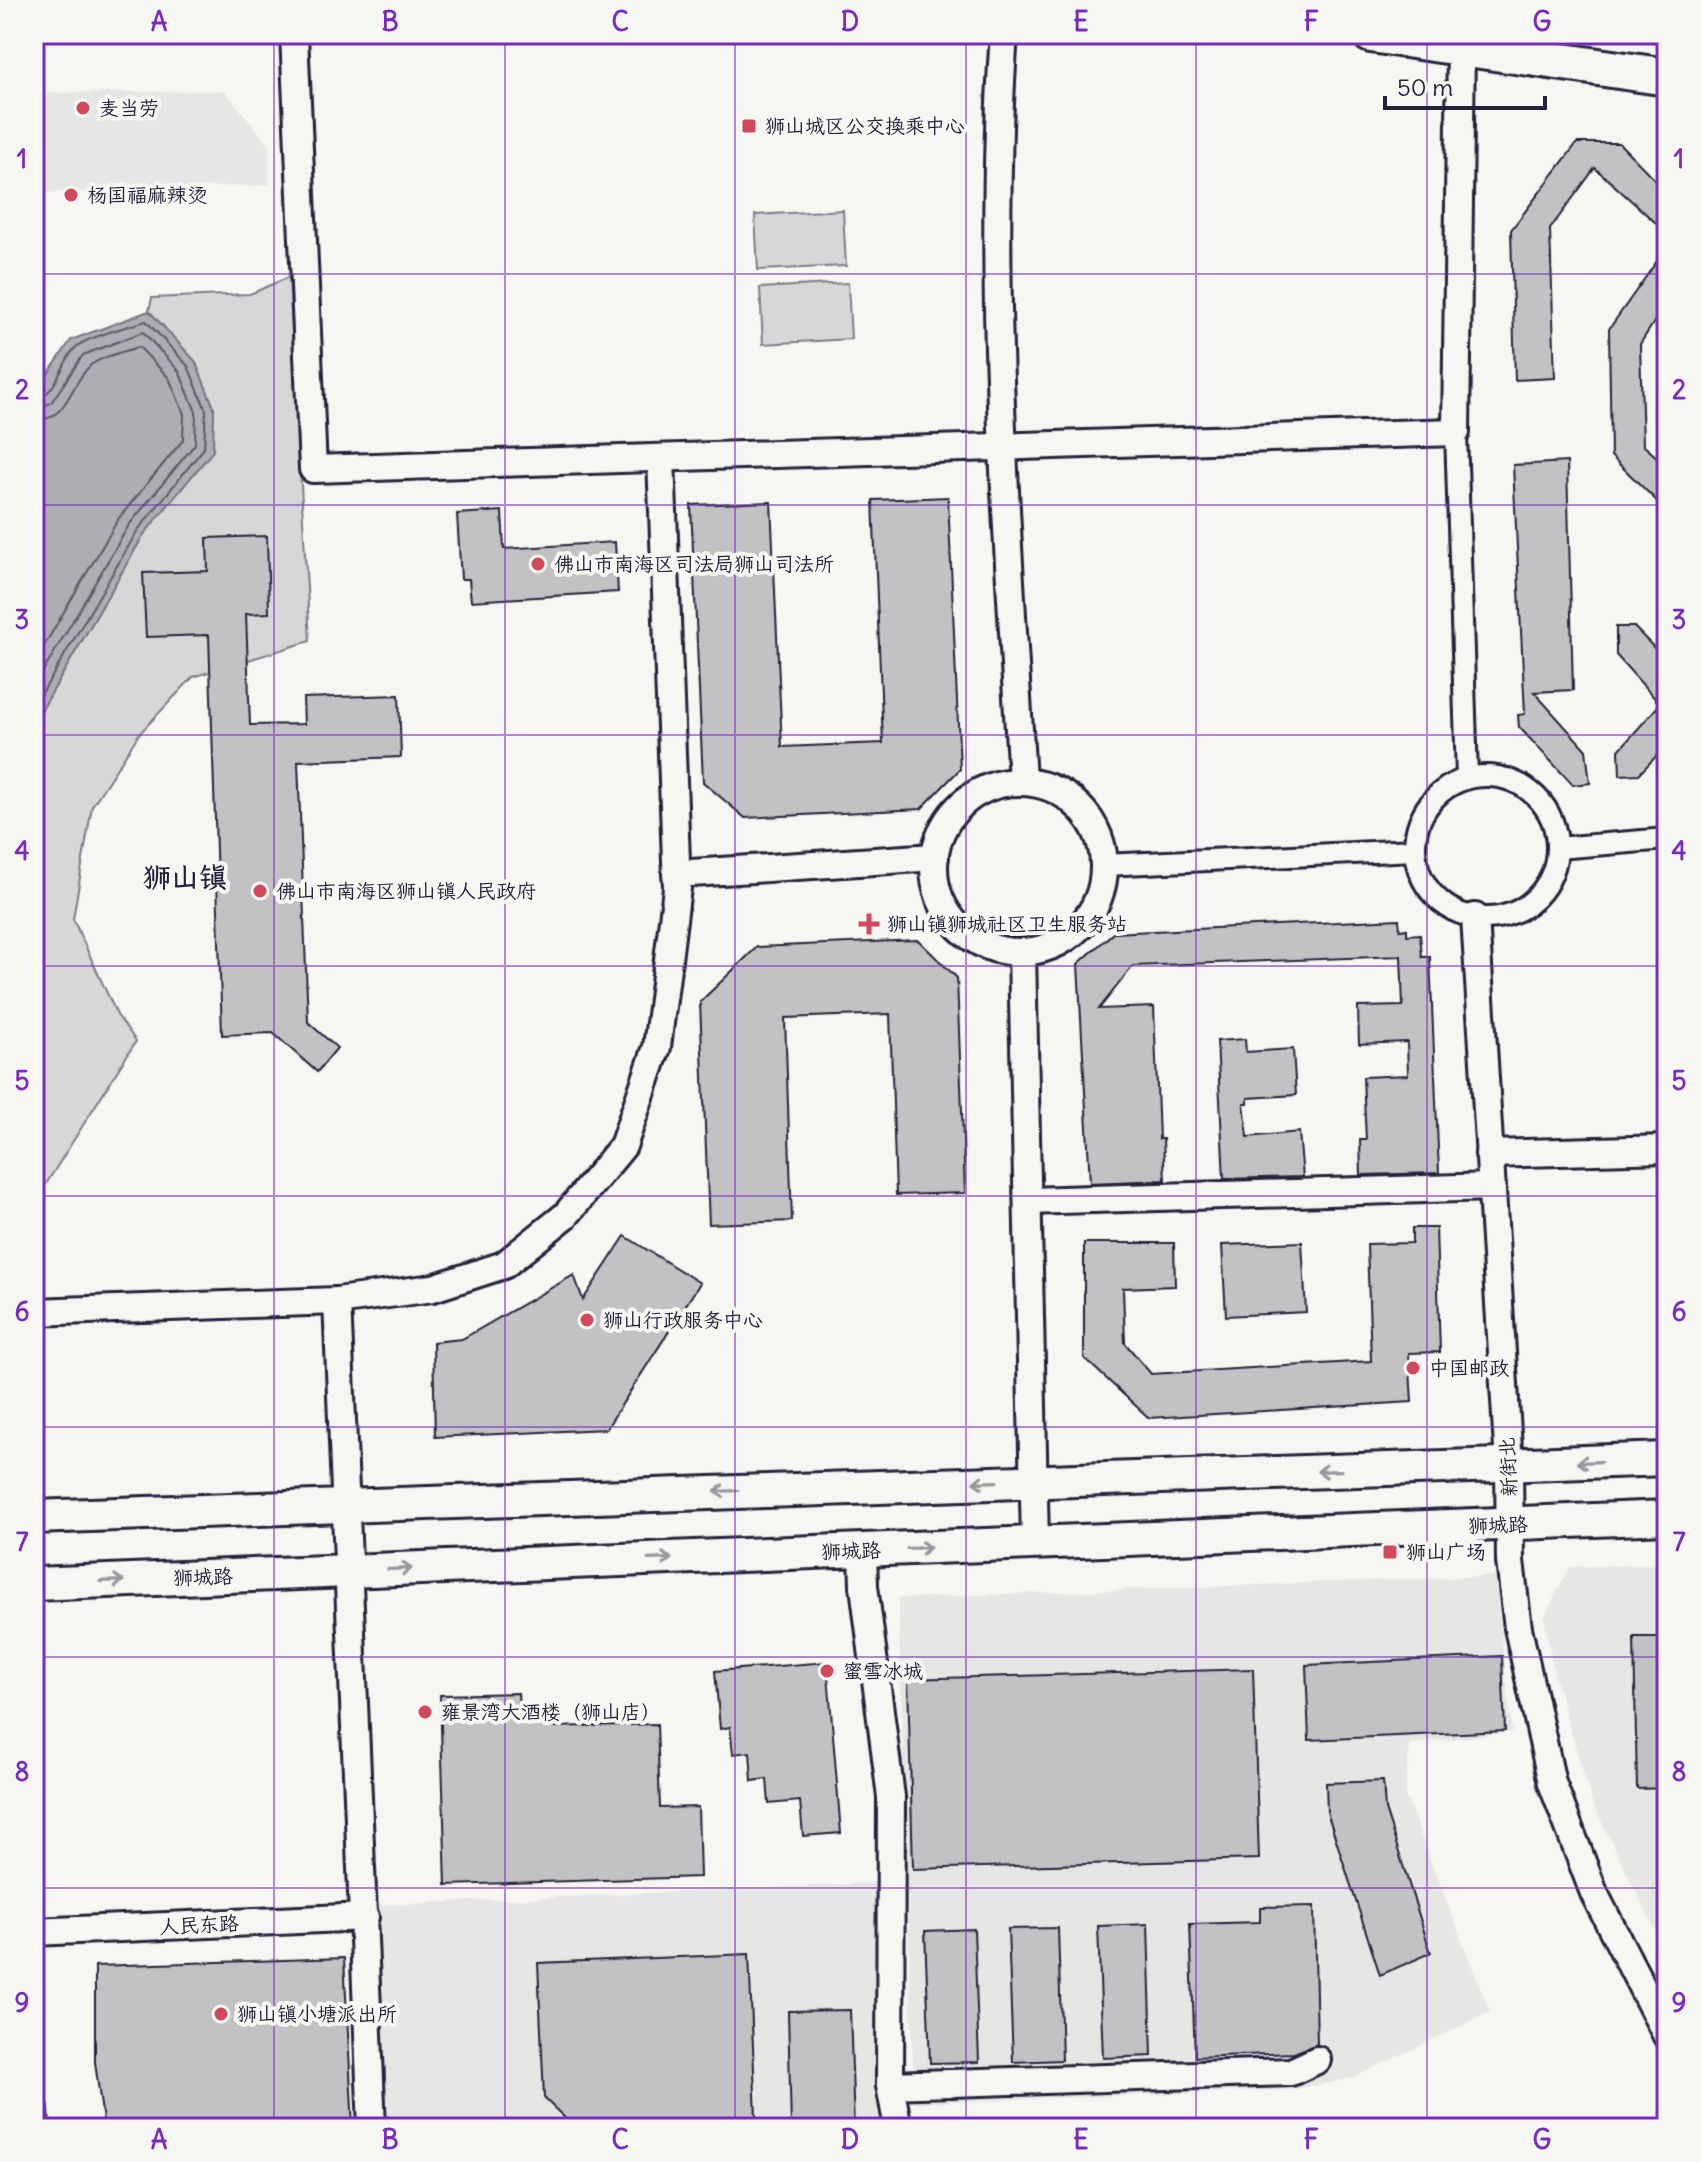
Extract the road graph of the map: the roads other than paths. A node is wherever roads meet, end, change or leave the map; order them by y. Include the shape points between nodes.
1 (294, 34) edge
2 (1004, 34) edge
3 (1371, 34) edge
4 (1461, 47) junction
5 (1667, 77) edge
6 (1456, 432) junction
7 (1002, 447) junction
8 (661, 458) junction
9 (1467, 777) junction
10 (1022, 781) junction
11 (1667, 839) edge
12 (1557, 848) junction
13 (1414, 850) junction
14 (935, 857) junction
15 (1104, 865) junction
16 (676, 874) junction
17 (1475, 917) junction
18 (1022, 953) junction
19 (1667, 1149) edge
20 (1489, 1154) junction
21 (1492, 1187) junction
22 (1028, 1201) junction
23 (337, 1301) junction
24 (34, 1312) edge
25 (1667, 1459) edge
26 (1509, 1465) junction
27 (1034, 1481) junction
28 (343, 1505) junction
29 (34, 1517) edge
30 (1667, 1517) edge
31 (1511, 1525) junction
32 (1035, 1543) junction
33 (863, 1550) junction
34 (348, 1571) junction
35 (34, 1584) edge
36 (365, 1917) junction
37 (34, 1932) edge
38 (1667, 2036) edge
39 (1317, 2060) dead end
40 (890, 2085) junction
41 (34, 2110) edge
42 (35, 2128) edge
43 (372, 2128) edge
44 (898, 2128) edge

1 - 8 street via 313,469
2 - 7 street via 998,119
3 - 4 main road
4 - 5 main road
4 - 6 street
6 - 7 street
6 - 9 street
7 - 8 street
7 - 10 street
8 - 16 street
9 - 12 street via 1504,778 1536,795 1551,816
9 - 13 street via 1445,787 1429,803 1417,826
10 - 14 street via 993,785 967,799 938,839
10 - 15 street via 1052,787 1077,803 1095,827
11 - 12 street
12 - 17 street via 1547,885 1530,903 1509,915
13 - 15 street
13 - 17 street via 1420,875 1438,900
14 - 16 street
14 - 18 street via 939,897 954,923 992,948
15 - 18 street via 1095,908 1076,931 1051,947
16 - 23 street via 657,1047 623,1146 566,1215 504,1265 433,1288
17 - 20 street, 新街北
18 - 22 street
19 - 20 street
20 - 21 street, 新街北
21 - 22 street
21 - 26 street, 新街北
22 - 27 street
23 - 24 street
23 - 28 street
25 -> 26 street
26 -> 27 street
26 - 31 street, 新街北
27 -> 28 street
27 - 32 street
28 - 29 street
28 - 34 street
30 - 31 street, 狮城路
31 - 32 street, 狮城路
31 - 38 street, 新街北 via 1518,1628 1552,1783 1594,1893
33 -> 32 street, 狮城路
34 -> 33 street, 狮城路
33 - 40 street via 891,1797
35 -> 34 street, 狮城路
34 - 36 street
36 - 37 street, 人民东路
36 - 43 street
39 - 40 street via 1291,2072
40 - 44 street
41 - 42 street

